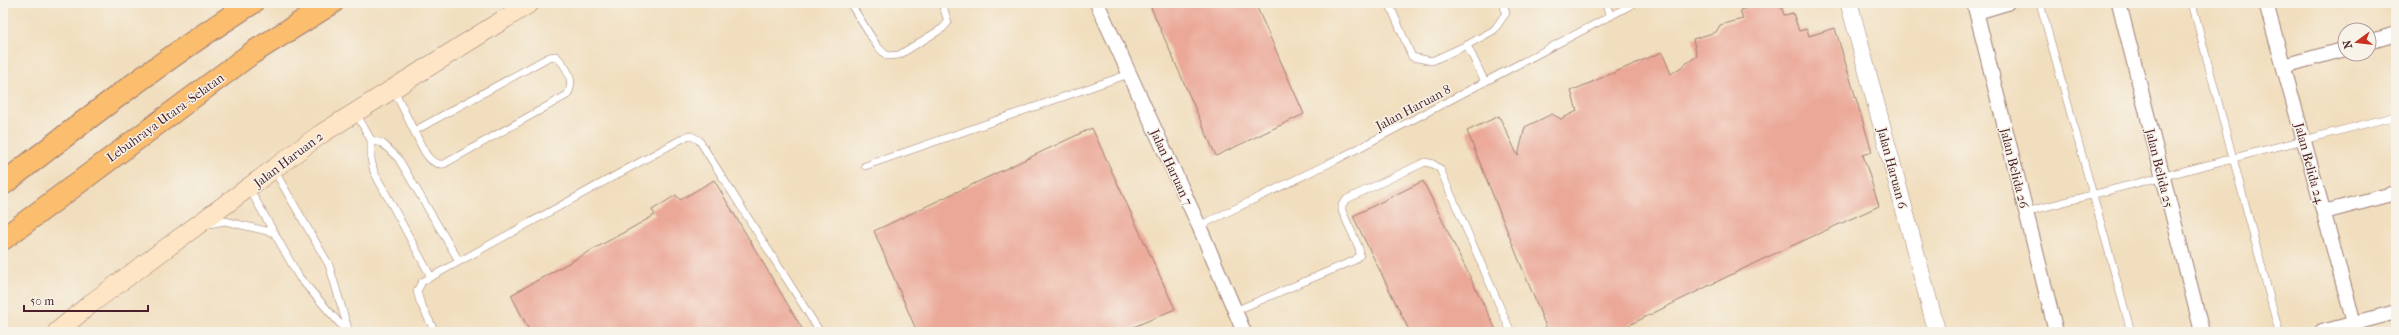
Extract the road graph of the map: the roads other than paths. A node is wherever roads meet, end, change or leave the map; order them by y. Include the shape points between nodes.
1 (252, 3) edge
2 (332, 3) edge
3 (530, 3) edge
4 (850, 3) edge
5 (942, 3) edge
6 (1097, 3) edge
7 (1389, 3) edge
8 (1503, 3) edge
9 (1605, 3) edge
10 (1635, 3) edge
11 (1849, 3) edge
12 (2007, 3) edge
13 (2040, 3) edge
14 (2119, 3) edge
15 (2192, 3) edge
16 (2266, 3) edge
17 (1976, 7) edge
18 (1611, 16) junction
19 (2396, 34) edge
20 (2377, 40) edge
21 (1467, 45) junction
22 (2337, 51) edge
23 (2284, 66) junction
24 (1128, 74) junction
25 (1485, 82) junction
26 (394, 90) junction
27 (356, 113) junction
28 (2396, 116) edge
29 (414, 132) junction
30 (371, 140) junction
31 (2304, 140) junction
32 (2234, 158) junction
33 (865, 166) dead end
34 (274, 169) junction
35 (2162, 177) junction
36 (3, 184) edge
37 (249, 188) junction
38 (2396, 193) edge
39 (2093, 195) junction
40 (2026, 212) junction
41 (2324, 212) junction
42 (1199, 226) junction
43 (274, 233) junction
44 (186, 234) junction
45 (3, 239) edge
46 (459, 261) junction
47 (431, 277) junction
48 (1236, 311) junction
49 (2396, 312) edge
50 (2354, 323) junction
51 (57, 332) edge
52 (348, 332) edge
53 (435, 332) edge
54 (820, 332) edge
55 (1244, 332) edge
56 (1511, 332) edge
57 (1937, 332) edge
58 (2056, 332) edge
59 (2131, 332) edge
60 (2202, 332) edge
61 (2278, 332) edge
62 (2322, 332) edge

1 - 36 highway via 79,125
2 - 45 highway, Lebuhraya Utara–Selatan via 252,53
3 - 26 main road, Jalan Haruan 2
4 - 5 lane via 877,46 887,56 899,55 943,28 948,22
6 - 24 street, Jalan Haruan 7
7 - 21 lane via 1412,57 1432,61
8 - 21 lane via 1506,12 1494,30
9 - 18 lane
10 - 18 lane, Jalan Haruan 8
11 - 57 street, Jalan Haruan 6
12 - 17 street
13 - 39 lane
14 - 35 street, Jalan Belida 25
15 - 32 lane
16 - 23 street, Jalan Belida 24
17 - 40 street, Jalan Belida 26
18 - 25 lane, Jalan Haruan 8
19 - 20 street
21 - 25 lane
22 - 23 street
23 - 31 street, Jalan Belida 24
24 - 33 lane
24 - 42 street, Jalan Haruan 7
25 - 42 lane, Jalan Haruan 8 via 1336,160
26 - 27 main road, Jalan Haruan 2
26 - 29 lane
27 - 30 lane
27 - 34 main road, Jalan Haruan 2 via 321,134
28 - 31 lane
29 - 29 lane via 549,57 556,56 572,79 567,95 444,164 437,165 431,162
30 - 46 lane via 382,143 398,158
30 - 47 lane via 374,172
31 - 32 lane
31 - 41 street, Jalan Belida 24
32 - 35 lane
32 - 61 lane
34 - 37 main road, Jalan Haruan 2
34 - 52 lane via 328,265
35 - 39 lane
35 - 60 street, Jalan Belida 25
37 - 43 lane
37 - 44 main road, Jalan Haruan 2
38 - 41 street
39 - 40 lane
39 - 59 lane
40 - 58 street, Jalan Belida 26
41 - 50 street, Jalan Belida 24
42 - 48 street, Jalan Haruan 7
43 - 44 lane via 225,221 212,222
43 - 52 lane via 299,277
44 - 51 main road, Jalan Haruan 2 via 89,305
46 - 47 lane
46 - 54 lane via 689,135 700,140
47 - 53 lane via 422,282 417,291
48 - 55 street, Jalan Haruan 7
48 - 56 lane via 1355,260 1360,255 1359,248 1342,211 1342,205 1347,199 1425,162 1440,169
49 - 50 street
50 - 62 street

